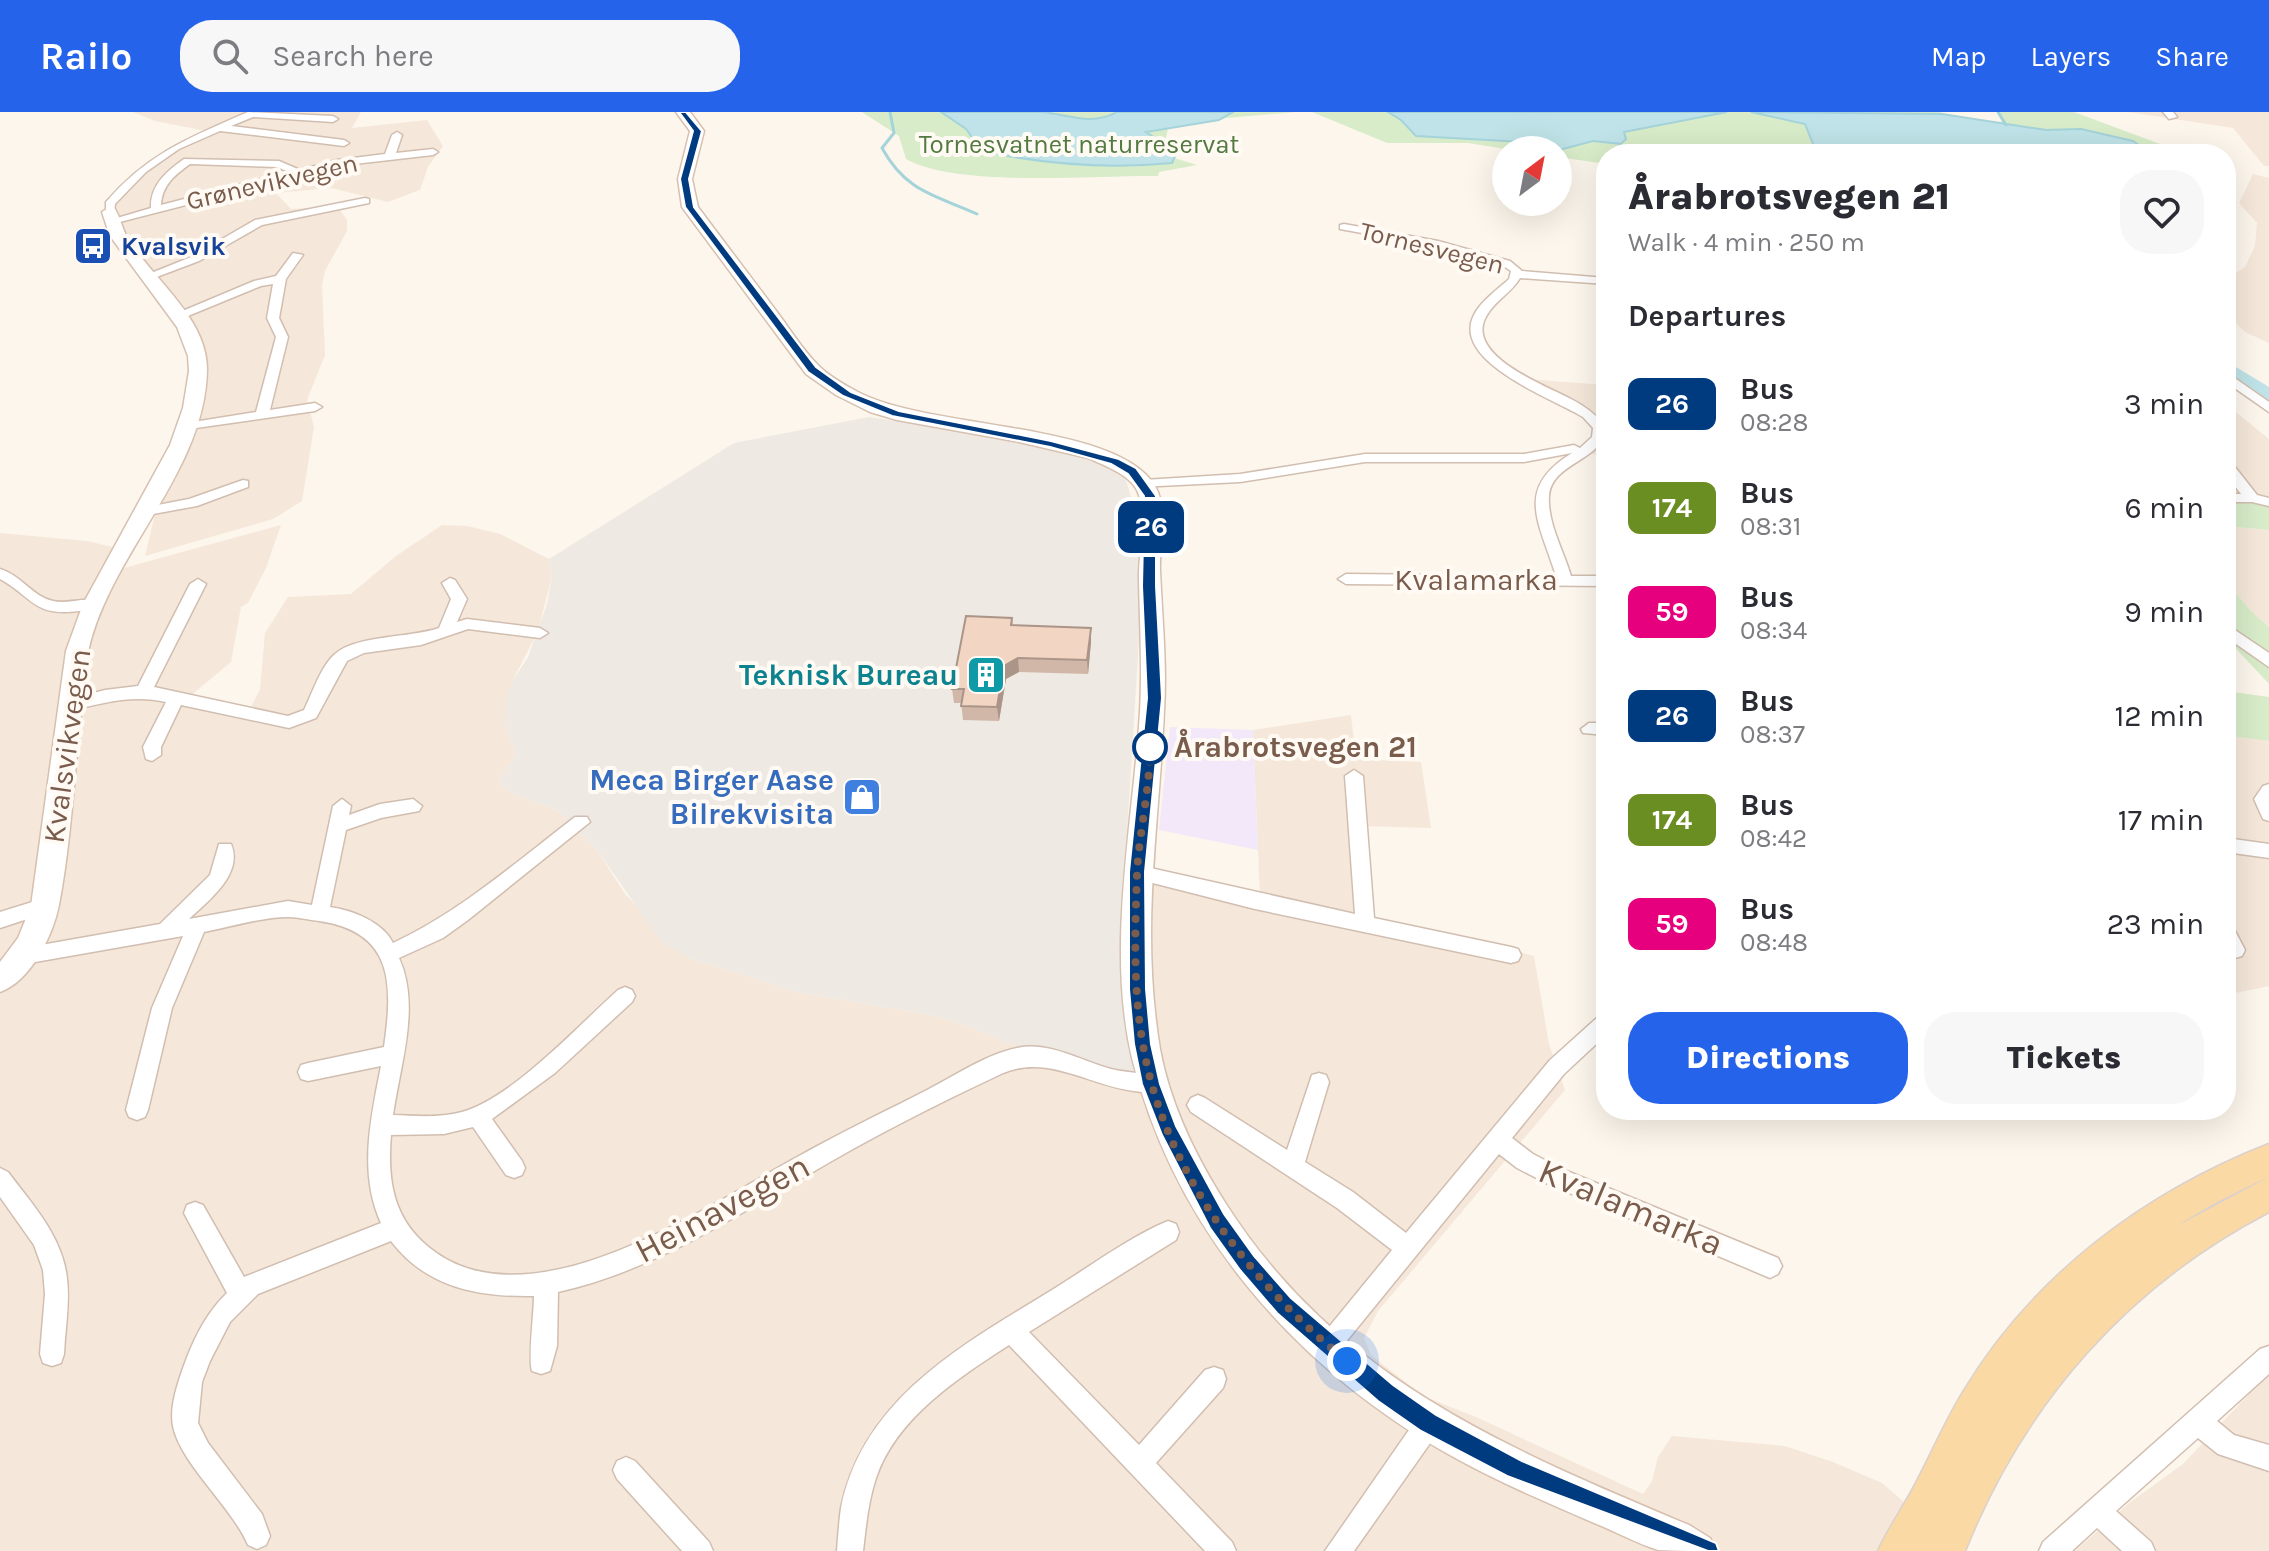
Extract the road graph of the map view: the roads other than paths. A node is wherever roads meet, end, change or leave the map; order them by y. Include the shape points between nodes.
1 (218, 112) edge
2 (683, 112) edge
3 (254, 113) edge
4 (239, 119) junction
5 (333, 119) dead end
6 (218, 127) junction
7 (397, 135) dead end
8 (344, 143) dead end
9 (433, 152) dead end
10 (390, 156) junction
11 (299, 173) junction
12 (365, 201) dead end
13 (156, 209) junction
14 (111, 216) junction
15 (1344, 227) dead end
16 (297, 255) dead end
17 (1517, 274) junction
18 (150, 276) junction
19 (280, 279) junction
20 (1596, 280) edge
21 (179, 315) junction
22 (2236, 383) edge
23 (315, 407) dead end
24 (2269, 408) edge
25 (262, 415) junction
26 (1596, 422) edge
27 (187, 427) junction
28 (1596, 440) edge
29 (1592, 445) junction
30 (2236, 478) edge
31 (243, 484) dead end
32 (1144, 484) junction
33 (2236, 498) edge
34 (2252, 498) junction
35 (2269, 502) edge
36 (142, 512) junction
37 (0, 574) edge
38 (1346, 579) dead end
39 (1565, 580) junction
40 (1596, 581) edge
41 (450, 583) dead end
42 (198, 584) dead end
43 (94, 604) junction
44 (445, 633) junction
45 (540, 633) dead end
46 (2236, 636) edge
47 (2269, 661) edge
48 (144, 691) junction
49 (177, 697) junction
50 (69, 705) junction
51 (152, 755) dead end
52 (1354, 776) dead end
53 (2269, 791) edge
54 (342, 806) dead end
55 (413, 806) dead end
56 (2269, 814) edge
57 (581, 822) dead end
58 (338, 826) junction
59 (2236, 846) edge
60 (225, 849) dead end
61 (2269, 851) edge
62 (1137, 872) junction
63 (45, 906) junction
64 (320, 910) junction
65 (0, 920) edge
66 (198, 923) junction
67 (1365, 925) junction
68 (167, 929) junction
69 (391, 953) junction
70 (1511, 955) dead end
71 (24, 956) junction
72 (0, 980) edge
73 (625, 996) dead end
74 (1596, 1031) edge
75 (393, 1054) junction
76 (308, 1072) dead end
77 (1319, 1082) dead end
78 (1151, 1084) junction
79 (1198, 1105) dead end
80 (137, 1110) dead end
81 (478, 1117) junction
82 (383, 1125) junction
83 (1497, 1140) junction
84 (2269, 1160) edge
85 (1293, 1165) junction
86 (514, 1168) dead end
87 (0, 1179) edge
88 (2269, 1194) edge
89 (195, 1213) dead end
90 (395, 1228) junction
91 (1168, 1232) dead end
92 (1408, 1248) junction
93 (1770, 1266) dead end
94 (546, 1286) junction
95 (240, 1293) junction
96 (1011, 1330) junction
97 (1328, 1346) junction
98 (52, 1354) dead end
99 (2269, 1358) edge
100 (541, 1362) dead end
101 (1214, 1379) dead end
102 (2198, 1422) junction
103 (1429, 1423) junction
104 (2269, 1458) edge
105 (1139, 1464) junction
106 (626, 1470) dead end
107 (2098, 1512) junction
108 (257, 1536) dead end
109 (1697, 1549) edge
110 (700, 1551) edge
111 (850, 1551) edge
112 (1223, 1551) edge
113 (1338, 1551) edge
114 (1899, 1551) edge
115 (1944, 1551) edge
116 (2052, 1551) edge
117 (2142, 1551) edge

1 - 4 street
2 - 32 main road via 697,131 685,179 690,207 812,370 875,407 1091,453 1132,471
3 - 4 street
3 - 5 street
4 - 6 street
6 - 8 street
6 - 14 street via 138,170 110,204
7 - 10 street
9 - 10 street, Grønevikvegen
10 - 11 street, Grønevikvegen
11 - 13 street, Grønevikvegen
11 - 13 street via 279,164 188,161 162,185
12 - 18 street via 259,222 195,259
13 - 14 street, Grønevikvegen
14 - 18 main road via 118,236
15 - 17 street, Tornesvegen via 1464,251 1506,263
16 - 19 street
17 - 20 street, Tornesvegen
17 - 26 street, Tornesvegen via 1479,316 1483,347 1514,376
18 - 21 main road
19 - 21 street
19 - 25 street via 273,318 282,337
21 - 27 main road via 198,371
22 - 24 street
23 - 25 street
25 - 27 street
27 - 36 main road
28 - 29 street, Tornesvegen
29 - 32 street via 1524,458 1365,458 1240,478
29 - 39 street via 1552,471 1542,497
30 - 34 street
31 - 36 street via 192,503
32 - 62 main road via 1152,515 1154,698
33 - 34 street
34 - 35 street
36 - 43 main road
37 - 43 street, Kvalsvikvegen via 42,604
38 - 39 street, Kvalamarka
39 - 40 street, Kvalamarka
41 - 44 street via 459,599
42 - 48 street
43 - 50 main road, Kvalsvikvegen via 77,651
44 - 45 street via 477,624
44 - 49 street via 361,648 341,657 316,707 300,720 277,721
46 - 47 street
48 - 49 street
48 - 50 street
49 - 51 street
50 - 63 main road, Kvalsvikvegen
52 - 67 street
53 - 56 street via 2263,799
54 - 58 street
55 - 58 street
57 - 69 street via 461,915
58 - 64 street
59 - 61 street
60 - 68 street via 219,878
62 - 67 street
62 - 78 main road via 1138,989
63 - 65 street
63 - 71 main road, Kvalsvikvegen
64 - 66 street via 259,912
64 - 69 street via 358,923
66 - 68 street
66 - 80 street via 162,1008
67 - 70 street
68 - 71 street
69 - 75 street, Heinavegen via 401,1011
71 - 72 main road, Kvalsvikvegen
73 - 81 street via 514,1094
74 - 83 street via 1557,1067
75 - 76 street
75 - 82 street, Heinavegen
77 - 85 street
78 - 94 street, Heinavegen via 1113,1079 1042,1056 1017,1057 654,1247 598,1273
78 - 97 main road via 1168,1129 1217,1221 1284,1305
79 - 85 street
81 - 82 street via 445,1124
81 - 86 street
82 - 90 street, Heinavegen via 379,1182
83 - 92 street
83 - 93 street, Kvalamarka via 1554,1176
84 - 114 main road via 2187,1201 2131,1237 2075,1284 1980,1399
85 - 92 street
87 - 98 street via 53,1260
88 - 115 main road via 2223,1216 2103,1306 2010,1423 1957,1515
89 - 95 street
90 - 94 street, Heinavegen via 437,1268 468,1282 502,1288
90 - 95 street via 260,1280
91 - 96 street
92 - 97 street
94 - 100 street
95 - 108 street via 200,1355 190,1382 185,1425
96 - 105 street
96 - 111 street via 923,1389 885,1431 857,1492
97 - 103 main road
99 - 102 street
101 - 105 street
102 - 104 street via 2227,1445
102 - 107 street
103 - 109 main road via 1515,1469
103 - 113 street
105 - 112 street
106 - 110 street
107 - 116 street
107 - 117 street

